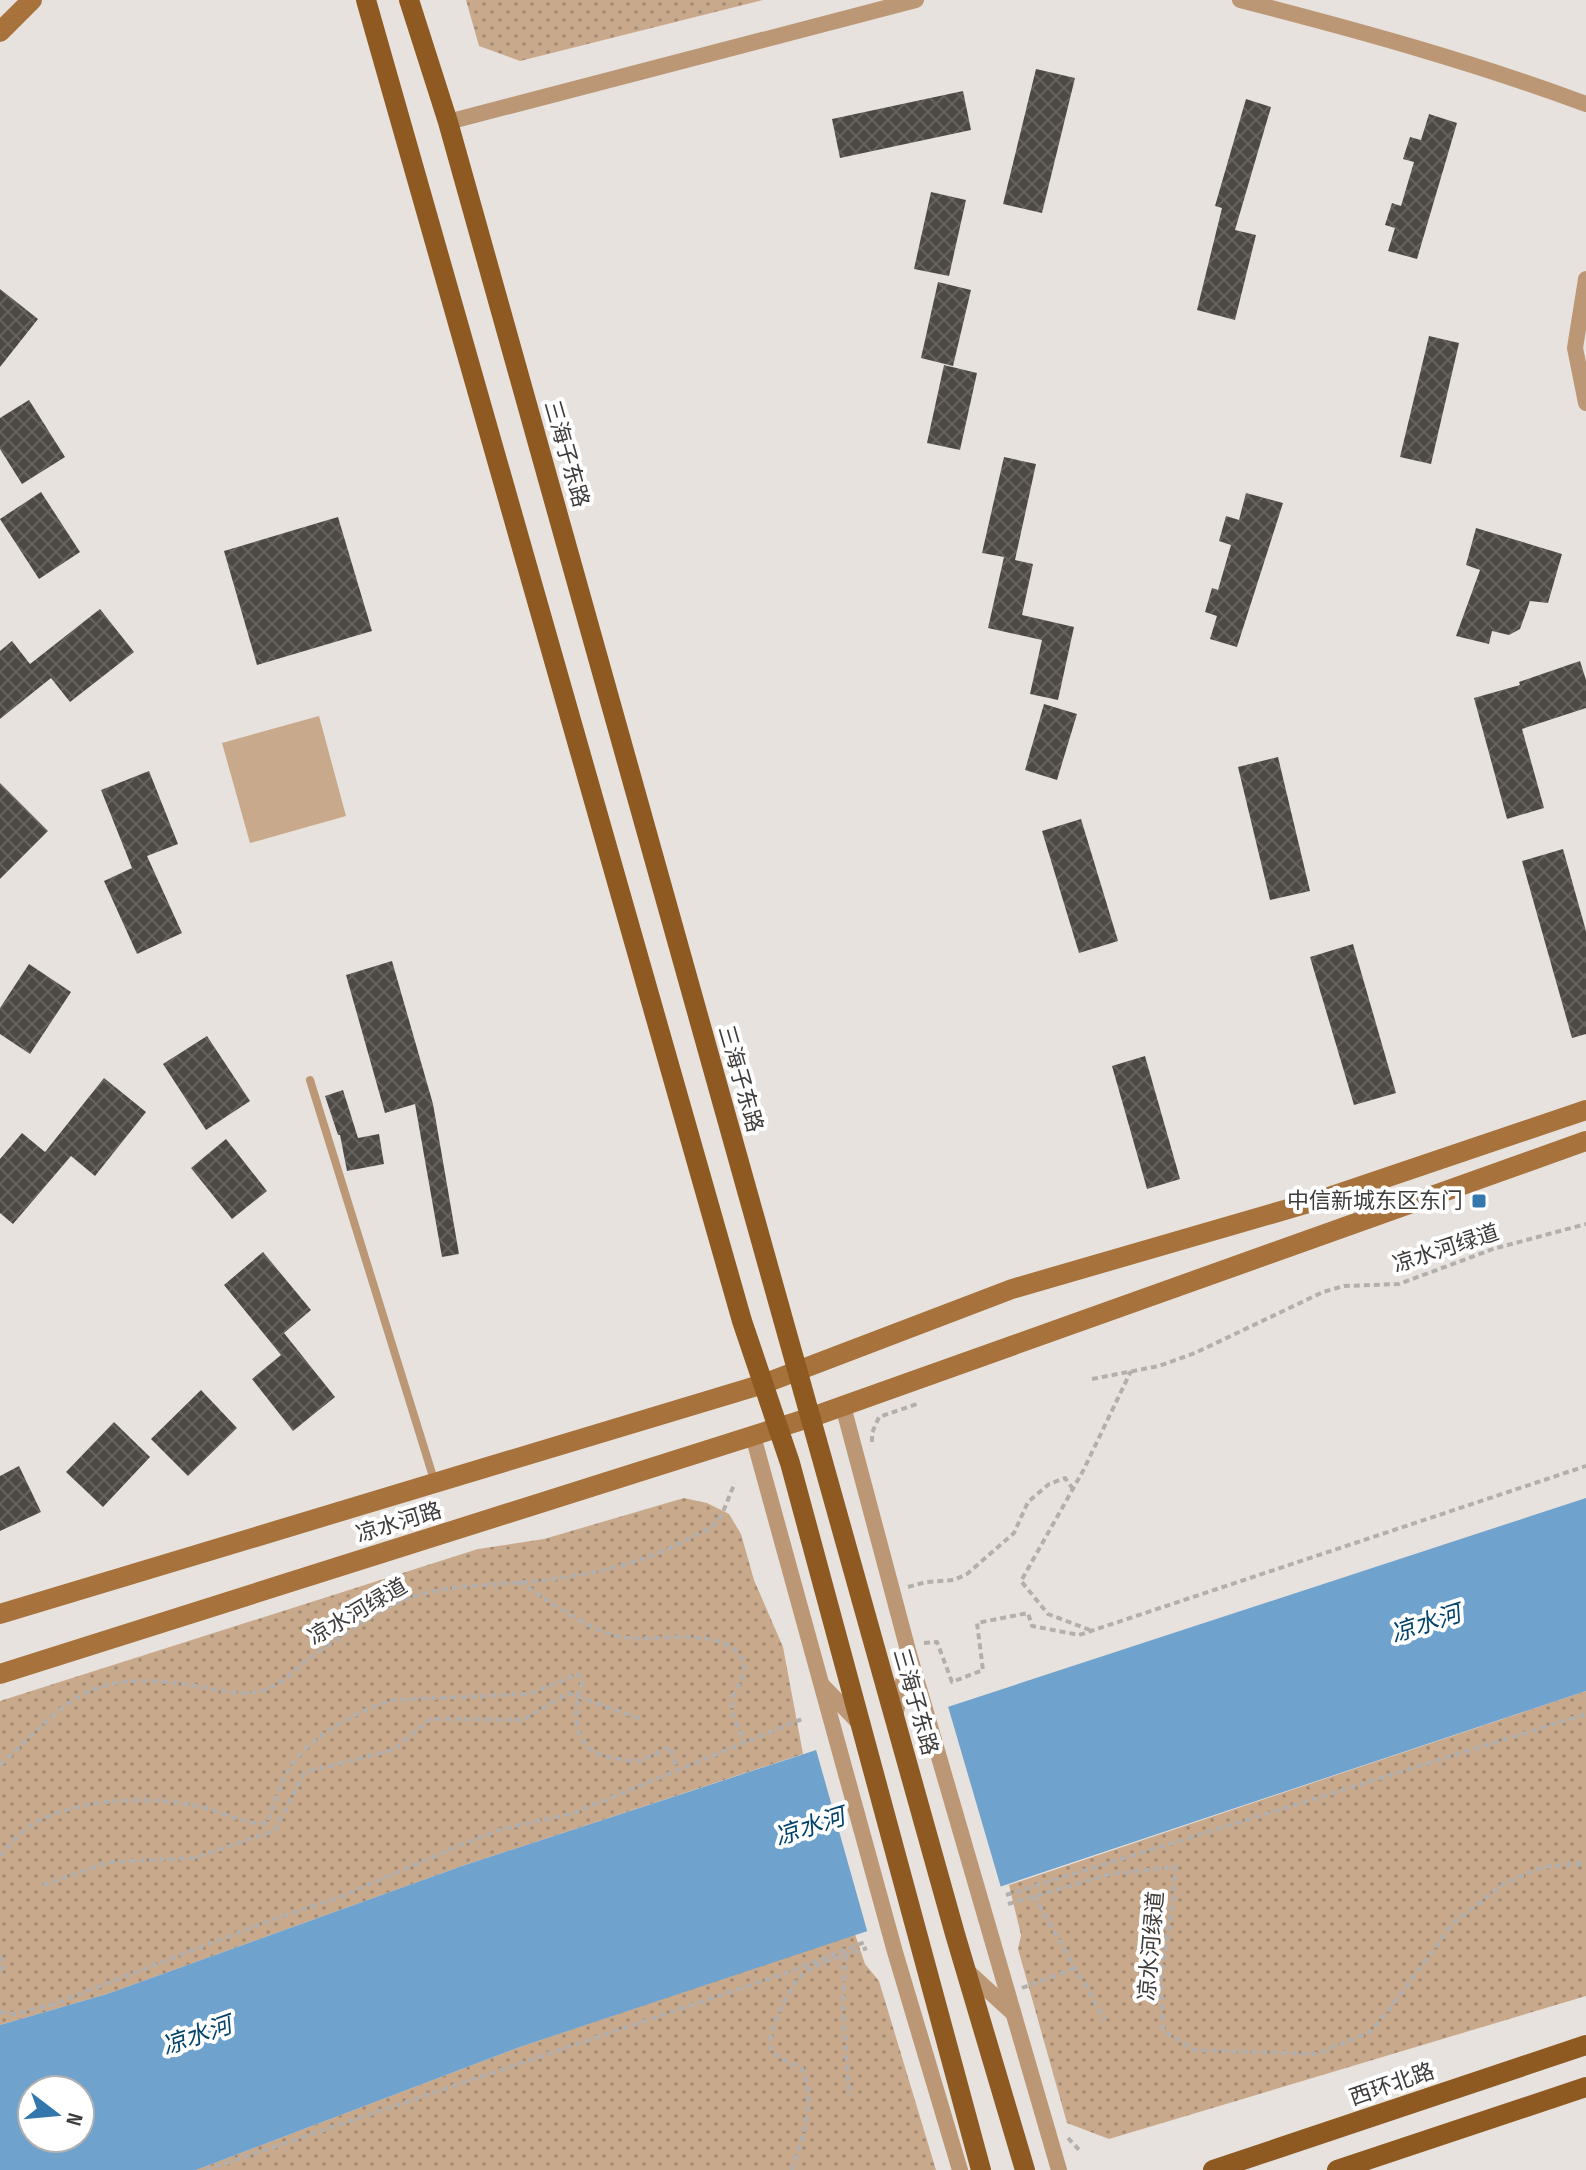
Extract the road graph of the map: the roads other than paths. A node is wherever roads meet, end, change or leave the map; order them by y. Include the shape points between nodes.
1 (32, 0) edge
2 (366, 0) edge
3 (409, 0) edge
4 (916, 0) edge
5 (1240, 0) edge
6 (0, 32) edge
7 (1586, 104) edge
8 (448, 122) junction
9 (1586, 279) edge
10 (1586, 403) edge
11 (310, 1080) dead end
12 (1586, 1110) edge
13 (1586, 1141) edge
14 (797, 1373) junction
15 (763, 1384) junction
16 (843, 1406) junction
17 (812, 1417) junction
18 (778, 1428) junction
19 (753, 1436) junction
20 (435, 1484) junction
21 (0, 1614) edge
22 (0, 1674) edge
23 (901, 1676) junction
24 (831, 1691) junction
25 (966, 1970) junction
26 (906, 1989) junction
27 (1015, 2014) junction
28 (945, 2037) junction
29 (1586, 2045) edge
30 (1586, 2087) edge
31 (960, 2170) edge
32 (981, 2170) edge
33 (1025, 2170) edge
34 (1059, 2170) edge
35 (1213, 2170) edge
36 (1337, 2170) edge

1 - 6 street
2 - 15 main road
3 - 8 main road, 三海子东路
4 - 8 street
5 - 7 street via 1526,81
8 - 14 main road, 三海子东路
9 - 10 street via 1575,348
11 - 20 lane
12 - 14 street, 凉水河路 via 1326,1198 1012,1289
13 - 16 street, 凉水河路
14 - 15 street, 凉水河路
14 - 17 main road, 三海子东路
15 - 18 main road
15 - 20 street, 凉水河路
16 - 17 street, 凉水河路
16 - 23 street via 916,1653
17 - 18 street, 凉水河路
17 - 23 main road, 三海子东路
18 - 19 street, 凉水河路
18 - 24 main road
19 - 22 street, 凉水河路
19 - 24 street
20 - 21 street, 凉水河路
23 - 25 main road, 三海子东路 via 895,1716
23 - 27 street
24 - 26 street
24 - 28 main road via 860,1724
25 - 27 street
25 - 33 main road, 三海子东路
26 - 28 street
26 - 31 street
27 - 34 street
28 - 32 main road
29 - 35 main road, 西环北路
30 - 36 main road

